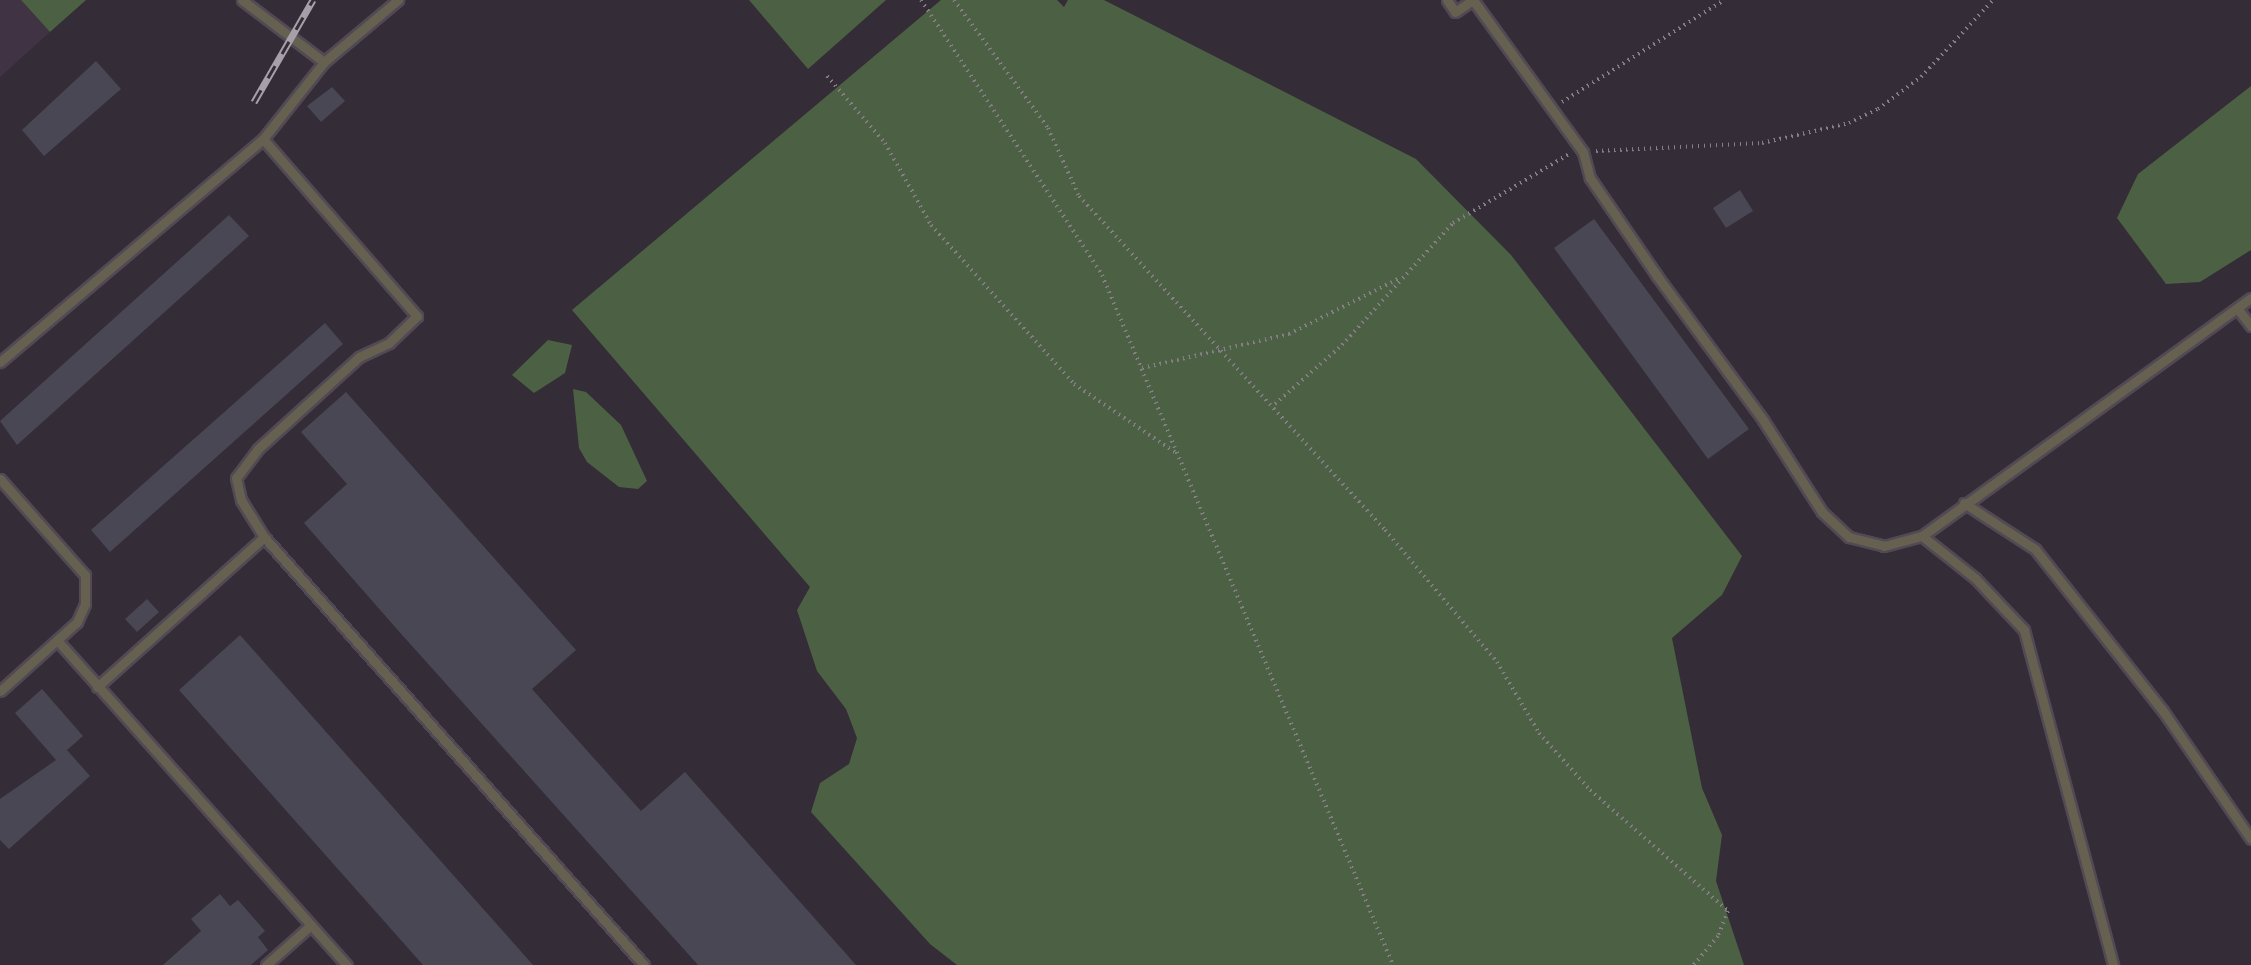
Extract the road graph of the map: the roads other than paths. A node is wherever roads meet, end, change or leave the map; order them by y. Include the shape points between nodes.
1 (242, 0) edge
2 (398, 0) edge
3 (1447, 0) edge
4 (324, 63) junction
5 (263, 139) junction
6 (2251, 298) edge
7 (2237, 308) junction
8 (2251, 326) edge
9 (0, 362) edge
10 (0, 479) edge
11 (1964, 503) junction
12 (264, 537) junction
13 (1922, 537) junction
14 (57, 640) junction
15 (97, 687) junction
16 (0, 691) edge
17 (2251, 839) edge
18 (311, 925) junction
19 (266, 965) edge
20 (347, 965) edge
21 (644, 965) edge
22 (2113, 965) edge

1 - 4 lane
2 - 4 lane
3 - 13 lane via 1455,12 1473,0 1581,149 1590,178 1763,420 1822,512 1849,537 1884,546
4 - 5 lane
5 - 9 lane
5 - 12 lane via 417,316 389,343 343,372 258,449 236,478 241,501
6 - 7 lane
7 - 8 lane
7 - 11 lane
10 - 14 lane via 86,575 85,603 77,622
11 - 13 lane
11 - 17 lane via 2035,549 2163,711
12 - 15 lane
12 - 21 lane
13 - 22 lane via 1975,578 2024,630
14 - 15 lane
14 - 16 lane
15 - 18 lane
18 - 19 lane
18 - 20 lane

